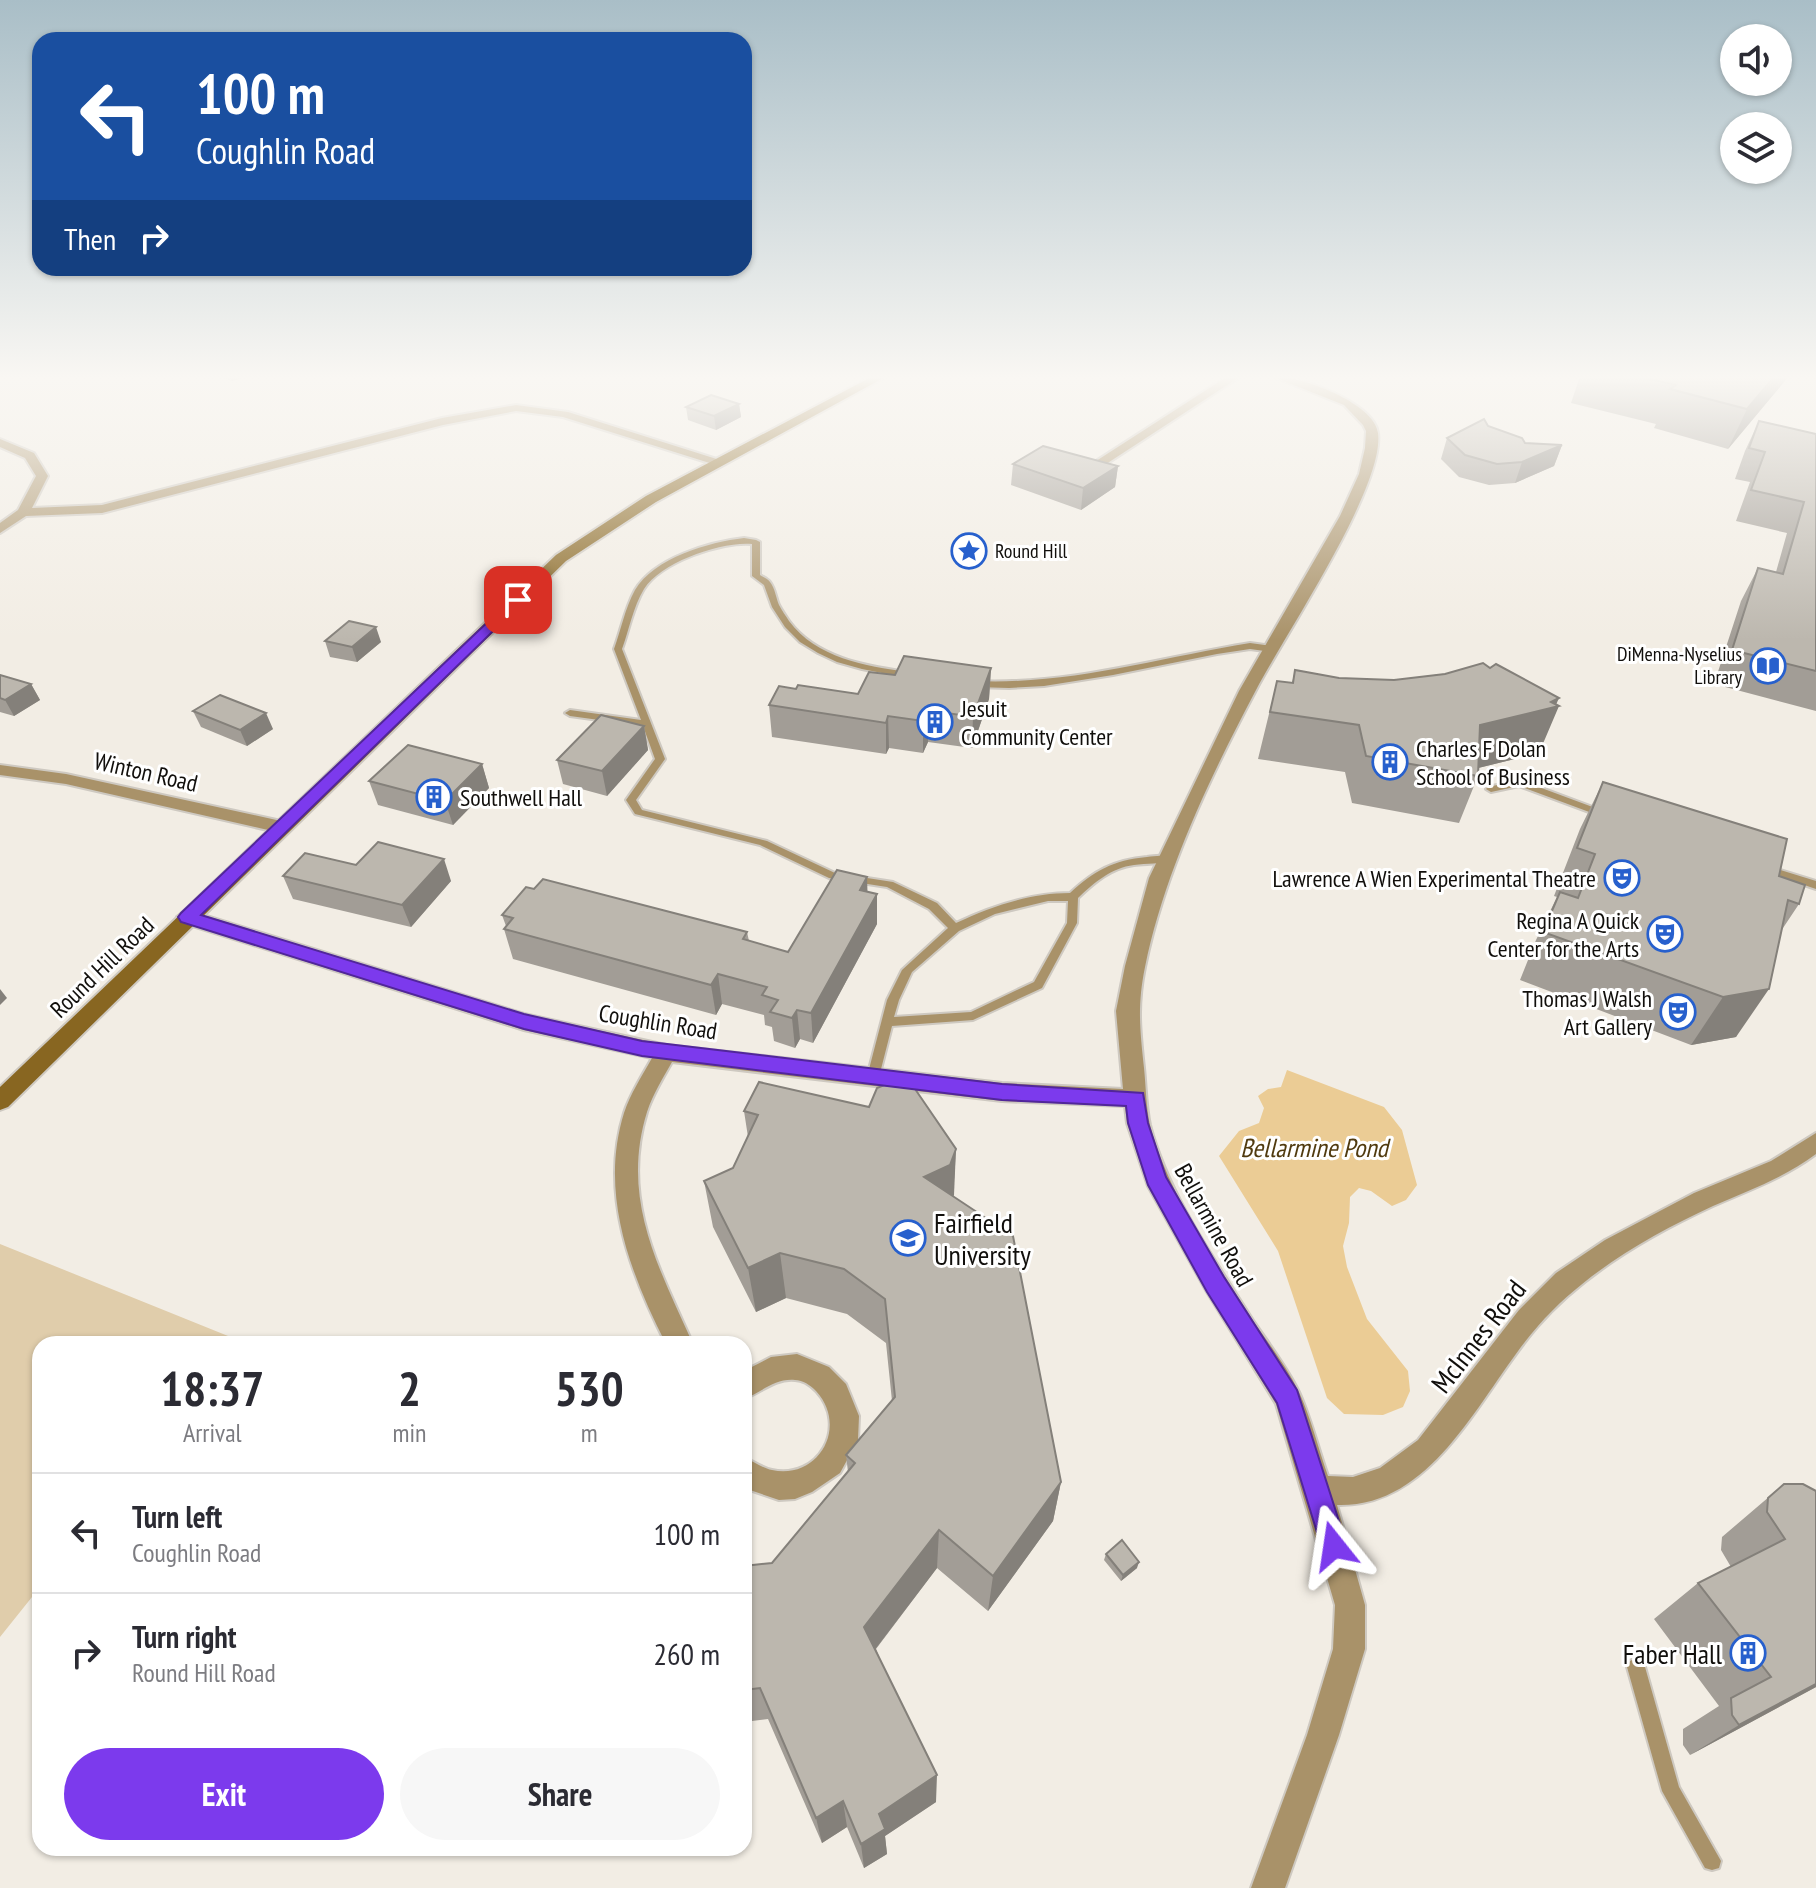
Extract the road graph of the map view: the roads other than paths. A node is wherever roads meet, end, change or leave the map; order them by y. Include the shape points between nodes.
1 (35, 464) edge
2 (277, 464) edge
3 (716, 464) edge
4 (1367, 464) edge
5 (23, 512) junction
6 (0, 529) edge
7 (1272, 649) junction
8 (919, 677) edge
9 (965, 682) edge
10 (570, 713) dead end
11 (647, 724) junction
12 (0, 770) edge
13 (1491, 789) dead end
14 (1618, 819) edge
15 (281, 827) junction
16 (1167, 859) junction
17 (1757, 866) edge
18 (1816, 885) edge
19 (1073, 897) junction
20 (187, 917) junction
21 (955, 928) junction
22 (889, 1022) junction
23 (666, 1053) junction
24 (873, 1077) junction
25 (1135, 1098) junction
26 (0, 1101) edge
27 (1816, 1142) edge
28 (676, 1336) edge
29 (752, 1380) edge
30 (752, 1478) edge
31 (1318, 1490) junction
32 (1636, 1667) dead end
33 (1712, 1861) dead end
34 (1268, 1888) edge

1 - 5 street via 42,476
2 - 5 street via 102,509
3 - 15 main road, Round Hill Road via 561,558
4 - 7 street, Bellarmine Road via 1347,516
5 - 6 street
7 - 9 lane via 1229,648 1043,681
7 - 16 street, Bellarmine Road
8 - 11 lane via 861,667 800,639 780,618 768,584 756,576 756,542 745,538 682,558 640,588 618,649
10 - 11 lane
11 - 21 lane via 660,759 631,800 638,812 763,843 833,876 889,884 933,906
12 - 15 street, Winton Road via 66,779
13 - 14 lane via 1520,783
15 - 20 main road, Round Hill Road
16 - 19 lane via 1124,861 1105,868
16 - 25 street, Bellarmine Road via 1127,1011
17 - 18 lane
19 - 21 lane via 1048,897 992,911
19 - 22 lane via 1072,923 1038,985 973,1016
20 - 23 street, Coughlin Road via 524,1022
20 - 26 main road, Round Hill Road
21 - 22 lane via 908,970
22 - 24 lane
23 - 24 street, Coughlin Road
23 - 28 street via 636,1111 629,1140 629,1214 638,1255
24 - 25 street, Coughlin Road via 1002,1092
25 - 31 street, Bellarmine Road via 1156,1179 1288,1398
27 - 31 street, McInnes Road via 1779,1168 1702,1200 1614,1248 1565,1281 1528,1318 1428,1450 1388,1479 1353,1491
29 - 30 street via 765,1371 808,1369 827,1379 847,1416 836,1458 818,1474 797,1484 774,1485
31 - 34 street, Bellarmine Road via 1350,1605 1349,1649
32 - 33 lane via 1671,1791

